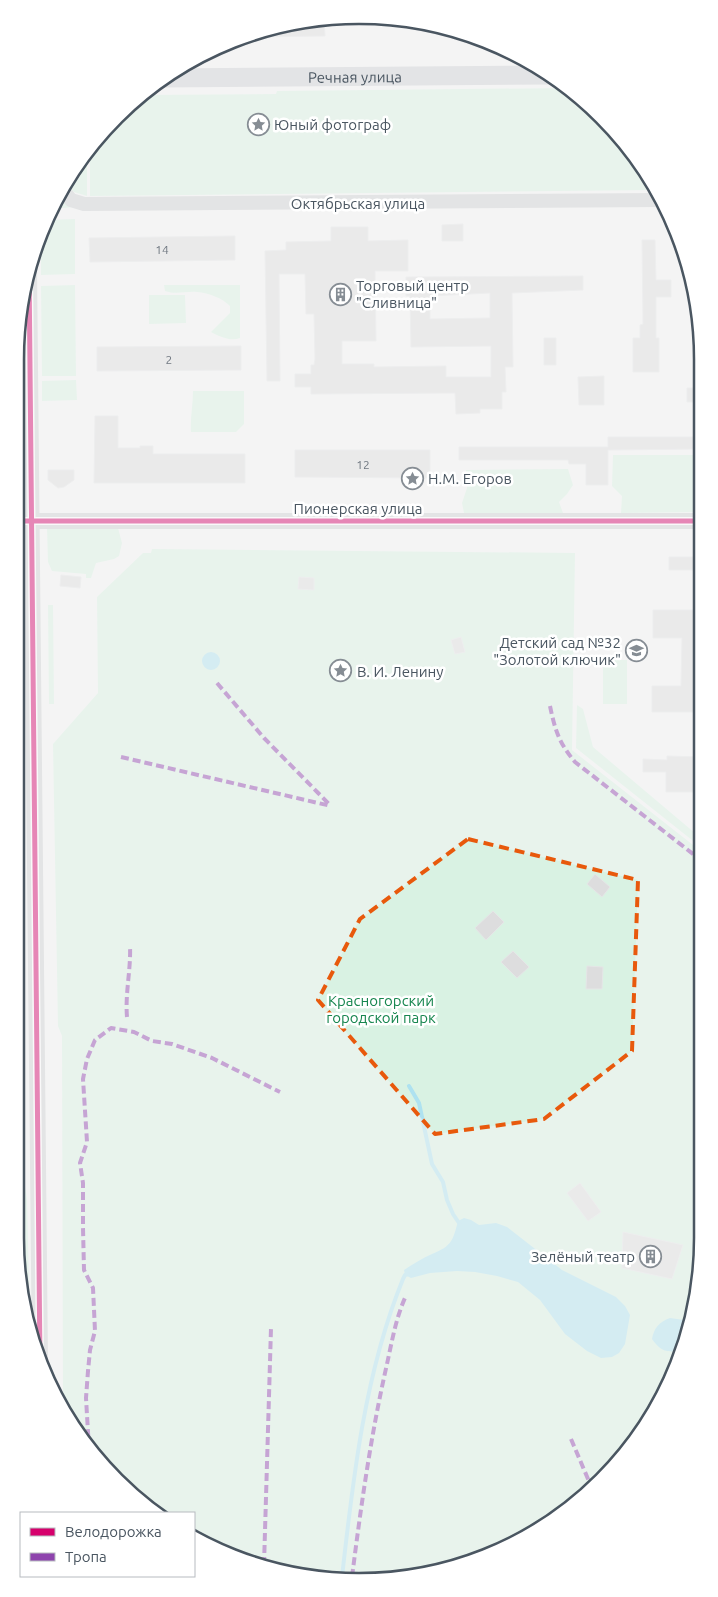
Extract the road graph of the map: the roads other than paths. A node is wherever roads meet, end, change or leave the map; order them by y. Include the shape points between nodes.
1 (537, 75) edge
2 (176, 78) edge
3 (67, 195) edge
4 (654, 200) edge
5 (29, 298) edge
6 (24, 521) edge
7 (32, 521) junction
8 (694, 521) edge
9 (40, 1339) edge

1 - 2 main road, Речная улица
3 - 4 street, Октябрьская улица via 71,200 84,204
5 - 7 street
6 - 7 street, Пионерская улица
7 - 8 street, Пионерская улица
7 - 9 street

